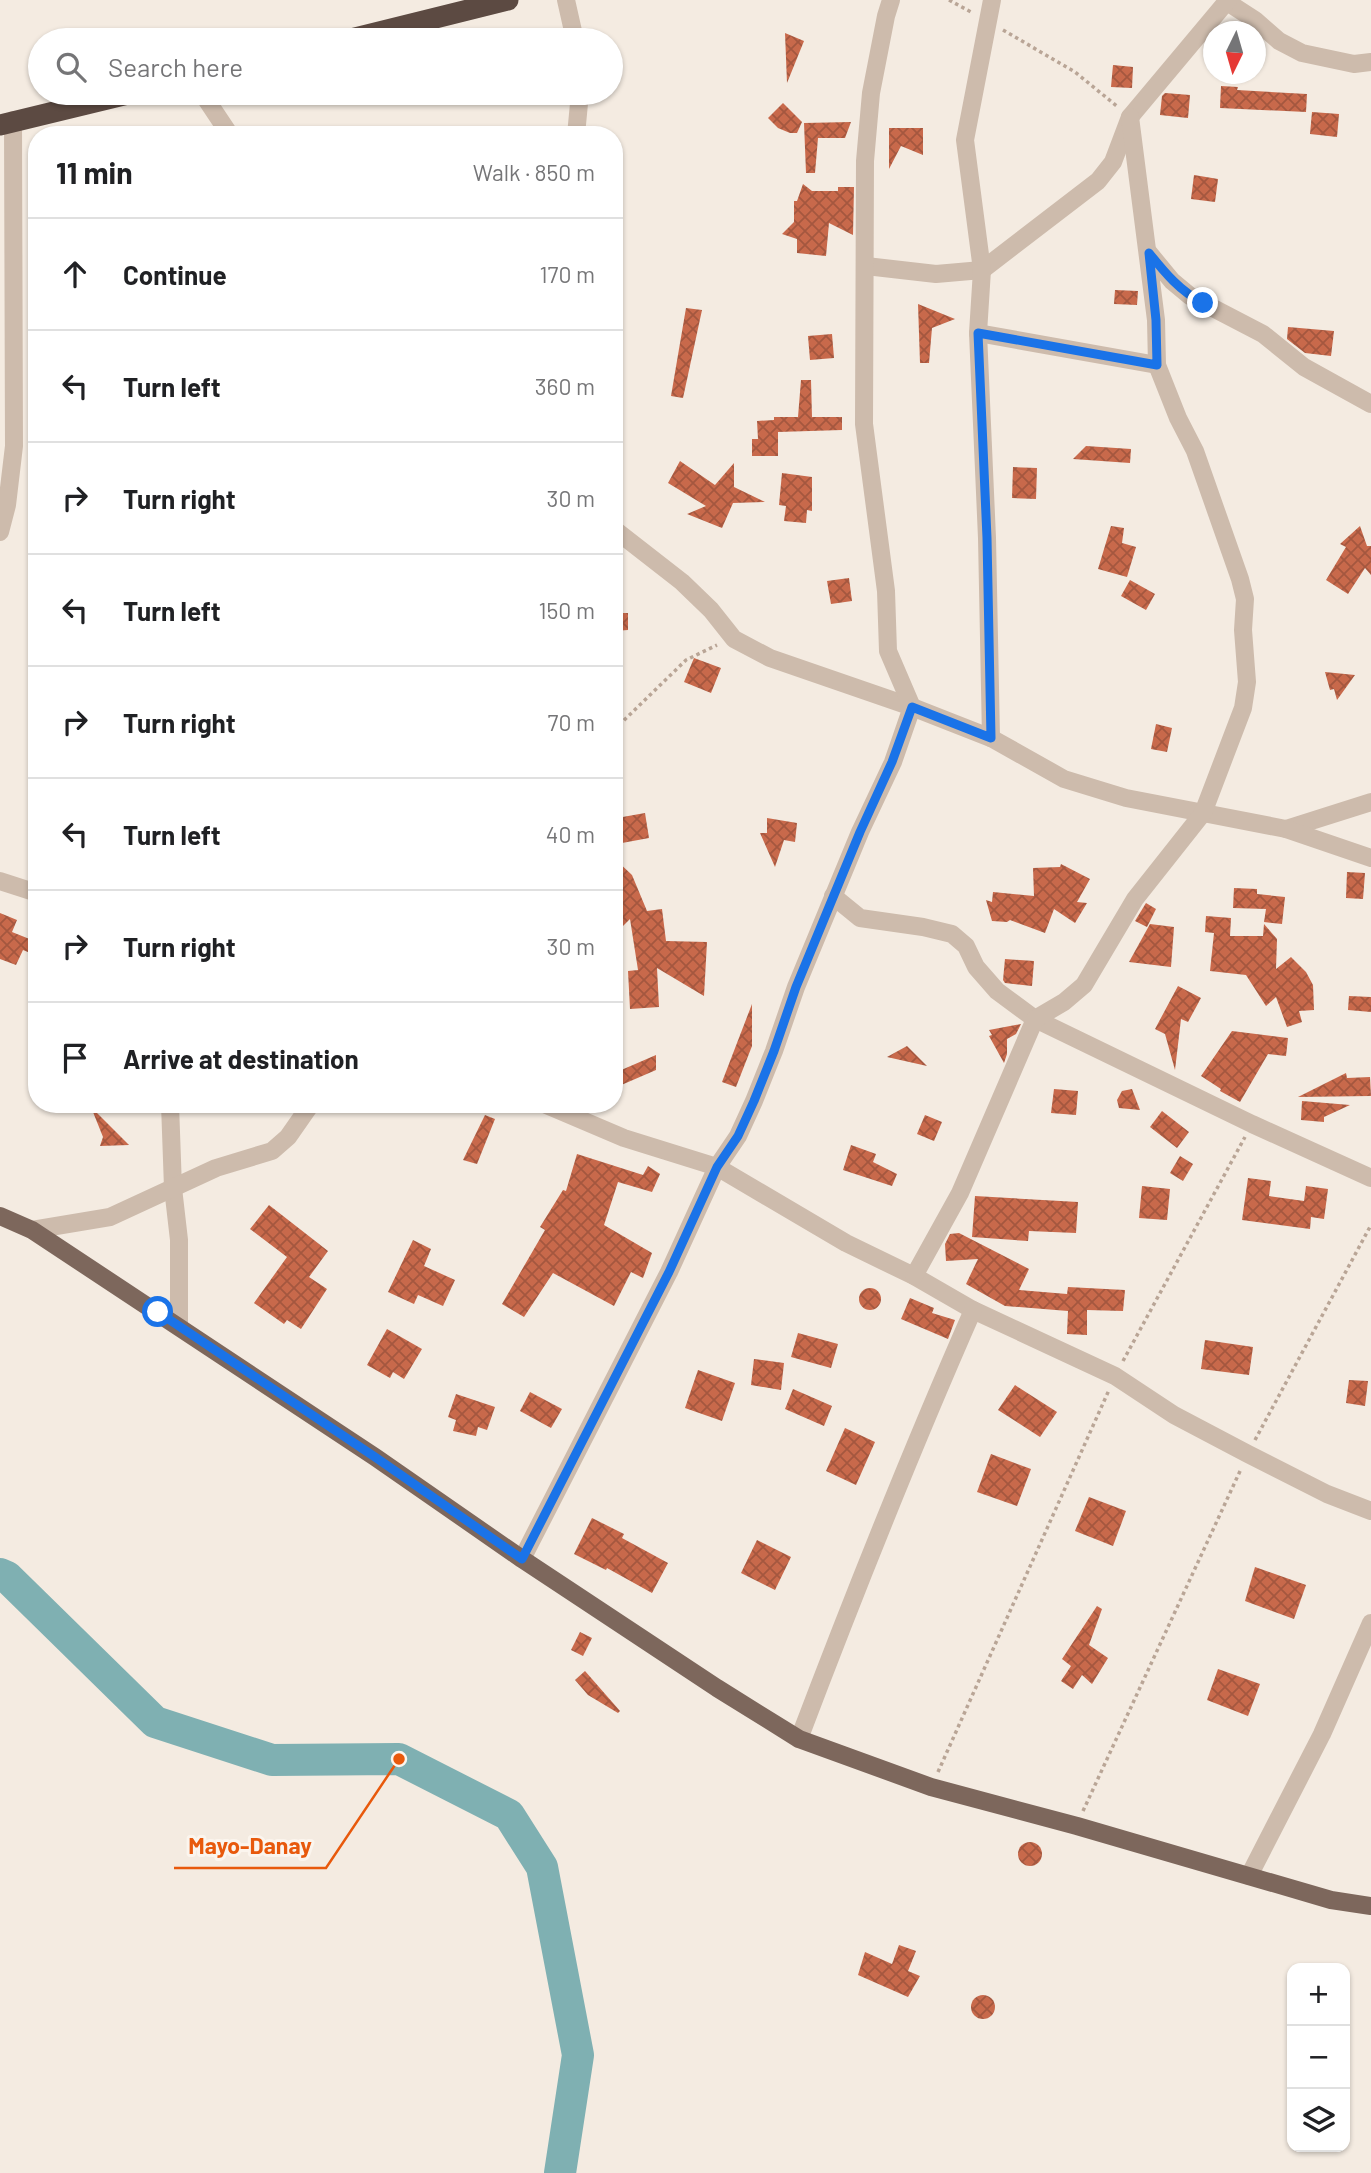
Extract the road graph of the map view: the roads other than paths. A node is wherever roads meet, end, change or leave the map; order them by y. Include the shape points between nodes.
1 (508, 0) edge
2 (566, 0) edge
3 (891, 0) edge
4 (992, 0) edge
5 (1227, 1) edge
6 (395, 28) edge
7 (572, 28) edge
8 (1371, 62) edge
9 (82, 105) edge
10 (210, 105) edge
11 (579, 105) edge
12 (1130, 117) junction
13 (7, 123) edge
14 (224, 126) edge
15 (577, 126) edge
16 (1149, 253) junction
17 (866, 266) junction
18 (982, 270) junction
19 (978, 333) junction
20 (1157, 365) junction
21 (1371, 404) edge
22 (0, 532) edge
23 (623, 536) edge
24 (912, 707) junction
25 (991, 738) junction
26 (1371, 802) edge
27 (1203, 813) junction
28 (1286, 829) junction
29 (1371, 858) edge
30 (0, 881) edge
31 (28, 890) edge
32 (833, 897) junction
33 (1035, 1019) junction
34 (170, 1113) edge
35 (305, 1113) edge
36 (565, 1113) edge
37 (717, 1167) junction
38 (1371, 1178) edge
39 (173, 1188) junction
40 (0, 1216) edge
41 (32, 1230) junction
42 (914, 1276) junction
43 (974, 1310) junction
44 (179, 1326) junction
45 (1371, 1511) edge
46 (522, 1559) junction
47 (1371, 1623) edge
48 (799, 1739) junction
49 (1249, 1876) junction
50 (1371, 1906) edge

1 - 6 highway
2 - 7 street
3 - 17 street via 871,93 865,161
4 - 18 street via 965,140
5 - 8 street via 1302,53 1354,64
5 - 12 street
9 - 13 highway
10 - 14 street
11 - 15 street
12 - 16 street
12 - 18 street via 1113,162 1098,181
13 - 22 street via 14,446
16 - 20 street
16 - 21 street via 1190,296 1263,334 1304,368
17 - 18 street via 936,274
17 - 24 street via 864,424 886,591 888,651
18 - 19 street
19 - 20 street
19 - 25 street
20 - 27 street via 1195,451 1245,600 1247,682 1243,708
23 - 24 street via 682,582 734,639 805,672
24 - 25 street
24 - 32 street
25 - 27 street via 1064,779 1126,798
26 - 28 street
27 - 28 street
27 - 33 street via 1135,899 1084,985
28 - 29 street
30 - 31 street
32 - 33 street via 860,918 951,934 966,946 976,967 997,991
32 - 37 street via 754,1101
33 - 38 street
33 - 42 street via 960,1193
34 - 39 street
35 - 39 street via 272,1151 216,1168
36 - 37 street via 624,1138
37 - 42 street
37 - 46 street via 669,1272
39 - 41 street via 110,1217
39 - 44 street via 179,1240
40 - 41 main road
41 - 44 main road
42 - 43 street
43 - 45 street via 1115,1376 1174,1415 1327,1494
43 - 48 street via 863,1570
44 - 46 main road
46 - 48 main road
47 - 49 street via 1322,1734
48 - 49 main road via 931,1787
49 - 50 main road via 1331,1900

